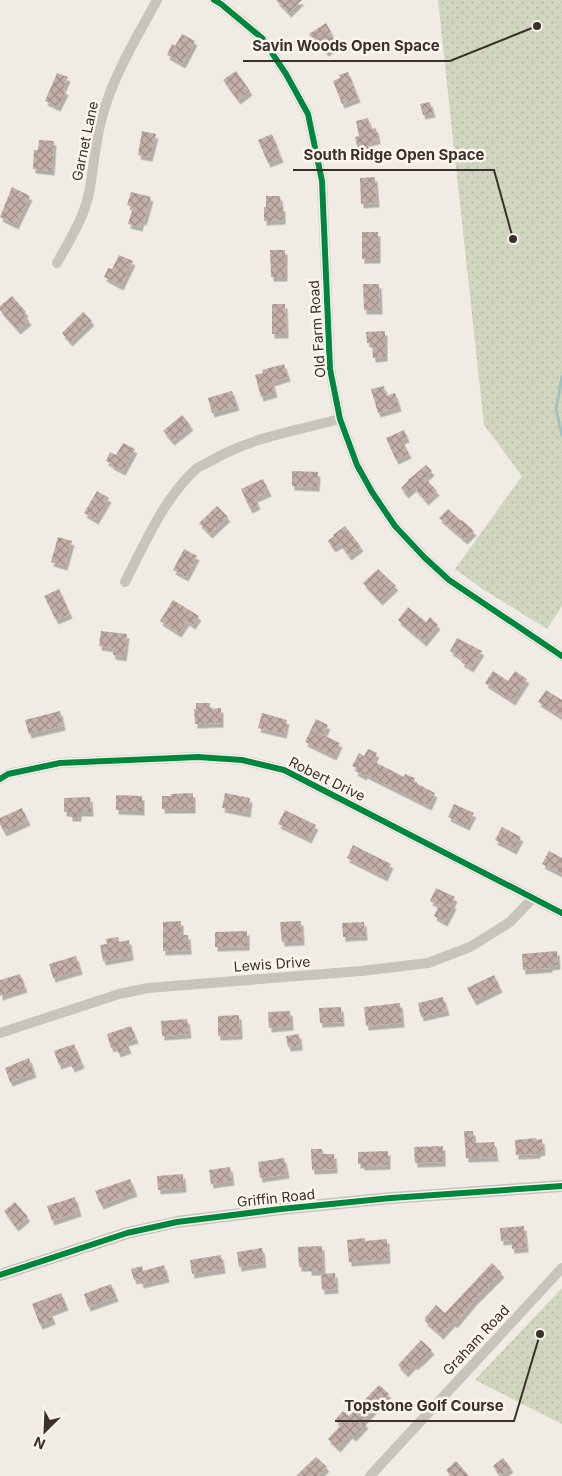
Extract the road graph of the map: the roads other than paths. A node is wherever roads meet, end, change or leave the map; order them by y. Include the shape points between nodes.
1 (157, 0) edge
2 (214, 0) edge
3 (57, 263) dead end
4 (340, 419) junction
5 (125, 582) dead end
6 (562, 656) edge
7 (0, 779) edge
8 (533, 898) junction
9 (562, 913) edge
10 (0, 1033) edge
11 (562, 1186) edge
12 (562, 1268) edge
13 (0, 1275) edge
14 (370, 1476) edge

1 - 3 street, Garnet Lane via 114,80 102,115 88,195 76,230
2 - 4 street, Old Farm Road via 262,38 308,114 322,180 330,369
4 - 5 street via 234,448 197,468 173,496
4 - 6 street, Old Farm Road via 357,465 394,526 449,580
7 - 8 street, Robert Drive via 8,774 60,763 198,757 251,762 284,770
8 - 9 street, Robert Drive
8 - 10 street, Lewis Drive via 510,922 470,947 428,963 148,988 119,994
11 - 13 street, Griffin Road via 391,1198 177,1222 128,1233
12 - 14 street, Graham Road

